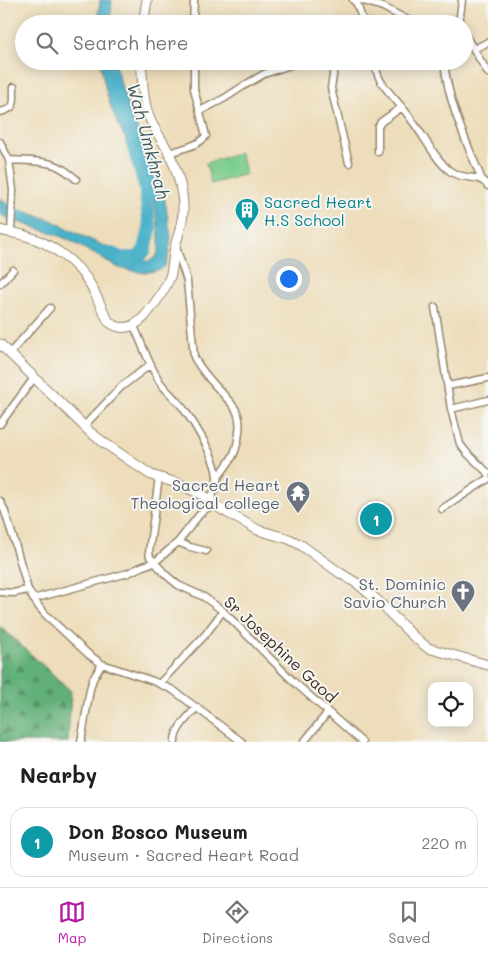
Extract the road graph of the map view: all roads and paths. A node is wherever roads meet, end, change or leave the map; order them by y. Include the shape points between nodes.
1 (147, 0) edge
2 (194, 0) edge
3 (353, 0) edge
4 (360, 0) edge
5 (462, 0) edge
6 (144, 15) edge
7 (193, 15) edge
8 (361, 15) edge
9 (399, 15) edge
10 (460, 15) edge
11 (488, 42) edge
12 (474, 49) joint
13 (142, 70) edge
14 (194, 70) edge
15 (276, 70) edge
16 (335, 70) edge
17 (376, 70) edge
18 (445, 70) edge
19 (488, 73) edge
20 (14, 87) dead end
21 (402, 107) junction
22 (200, 110) junction
23 (0, 112) edge
24 (0, 142) edge
25 (378, 152) dead end
26 (169, 154) junction
27 (9, 160) junction
28 (349, 163) dead end
29 (76, 178) dead end
30 (482, 180) junction
31 (488, 186) edge
32 (0, 230) edge
33 (11, 233) junction
34 (175, 246) junction
35 (13, 270) dead end
36 (0, 284) edge
37 (435, 307) dead end
38 (50, 308) dead end
39 (134, 326) junction
40 (0, 344) edge
41 (10, 353) junction
42 (151, 364) junction
43 (34, 378) junction
44 (488, 378) edge
45 (448, 386) junction
46 (488, 400) edge
47 (451, 409) junction
48 (0, 424) edge
49 (84, 426) junction
50 (488, 472) edge
51 (218, 477) junction
52 (159, 478) junction
53 (488, 479) edge
54 (0, 501) edge
55 (212, 502) junction
56 (442, 510) dead end
57 (178, 542) junction
58 (206, 551) dead end
59 (155, 562) junction
60 (28, 590) junction
61 (0, 592) edge
62 (33, 599) junction
63 (223, 611) junction
64 (102, 664) junction
65 (488, 665) edge
66 (160, 683) junction
67 (197, 707) junction
68 (328, 712) junction
69 (81, 742) edge
70 (175, 742) edge
71 (242, 742) edge
72 (304, 742) edge
73 (362, 742) edge

1 - 6 street
2 - 7 street
3 - 8 street
4 - 9 street
5 - 10 street
11 - 12 street
12 - 19 street
13 - 26 street via 148,115
14 - 22 street via 194,88
15 - 22 street
16 - 28 street via 331,88
17 - 21 street
18 - 30 street via 458,124
20 - 23 street via 12,108
21 - 25 street via 379,125
21 - 30 street via 445,167 460,176
22 - 26 street via 206,136
24 - 27 street
26 - 34 street via 183,201 182,221
27 - 29 street via 47,163 66,170
27 - 33 street via 13,190
30 - 31 street
32 - 33 street
33 - 39 street via 49,245 61,254 84,275 109,322 120,328
34 - 39 street via 170,276 159,300
34 - 51 street via 187,281 194,356 205,375 235,407 240,424 236,452
35 - 36 street
37 - 45 street
38 - 41 street
39 - 42 street
40 - 41 street
41 - 43 street
42 - 49 street via 120,387
42 - 51 street via 161,384 196,428 211,455
43 - 48 street
43 - 49 street
44 - 45 street
45 - 47 street
46 - 47 street
47 - 50 street via 460,444
49 - 52 street
51 - 55 street
52 - 55 street via 180,484
52 - 59 street via 149,552
53 - 56 street
54 - 60 street
55 - 57 street
55 - 65 street via 258,530 301,544 358,584 428,648
57 - 58 street
57 - 59 street
59 - 62 street
59 - 63 street, Sr Josephine Gaod via 178,585 204,597
60 - 61 street
60 - 62 street
62 - 64 street via 46,615
63 - 66 street
63 - 68 street, Sr Josephine Gaod
64 - 66 street
64 - 69 street via 90,689
66 - 67 street
67 - 70 street via 174,736
67 - 71 street
68 - 72 street
68 - 73 street, Sr Josephine Gaod

